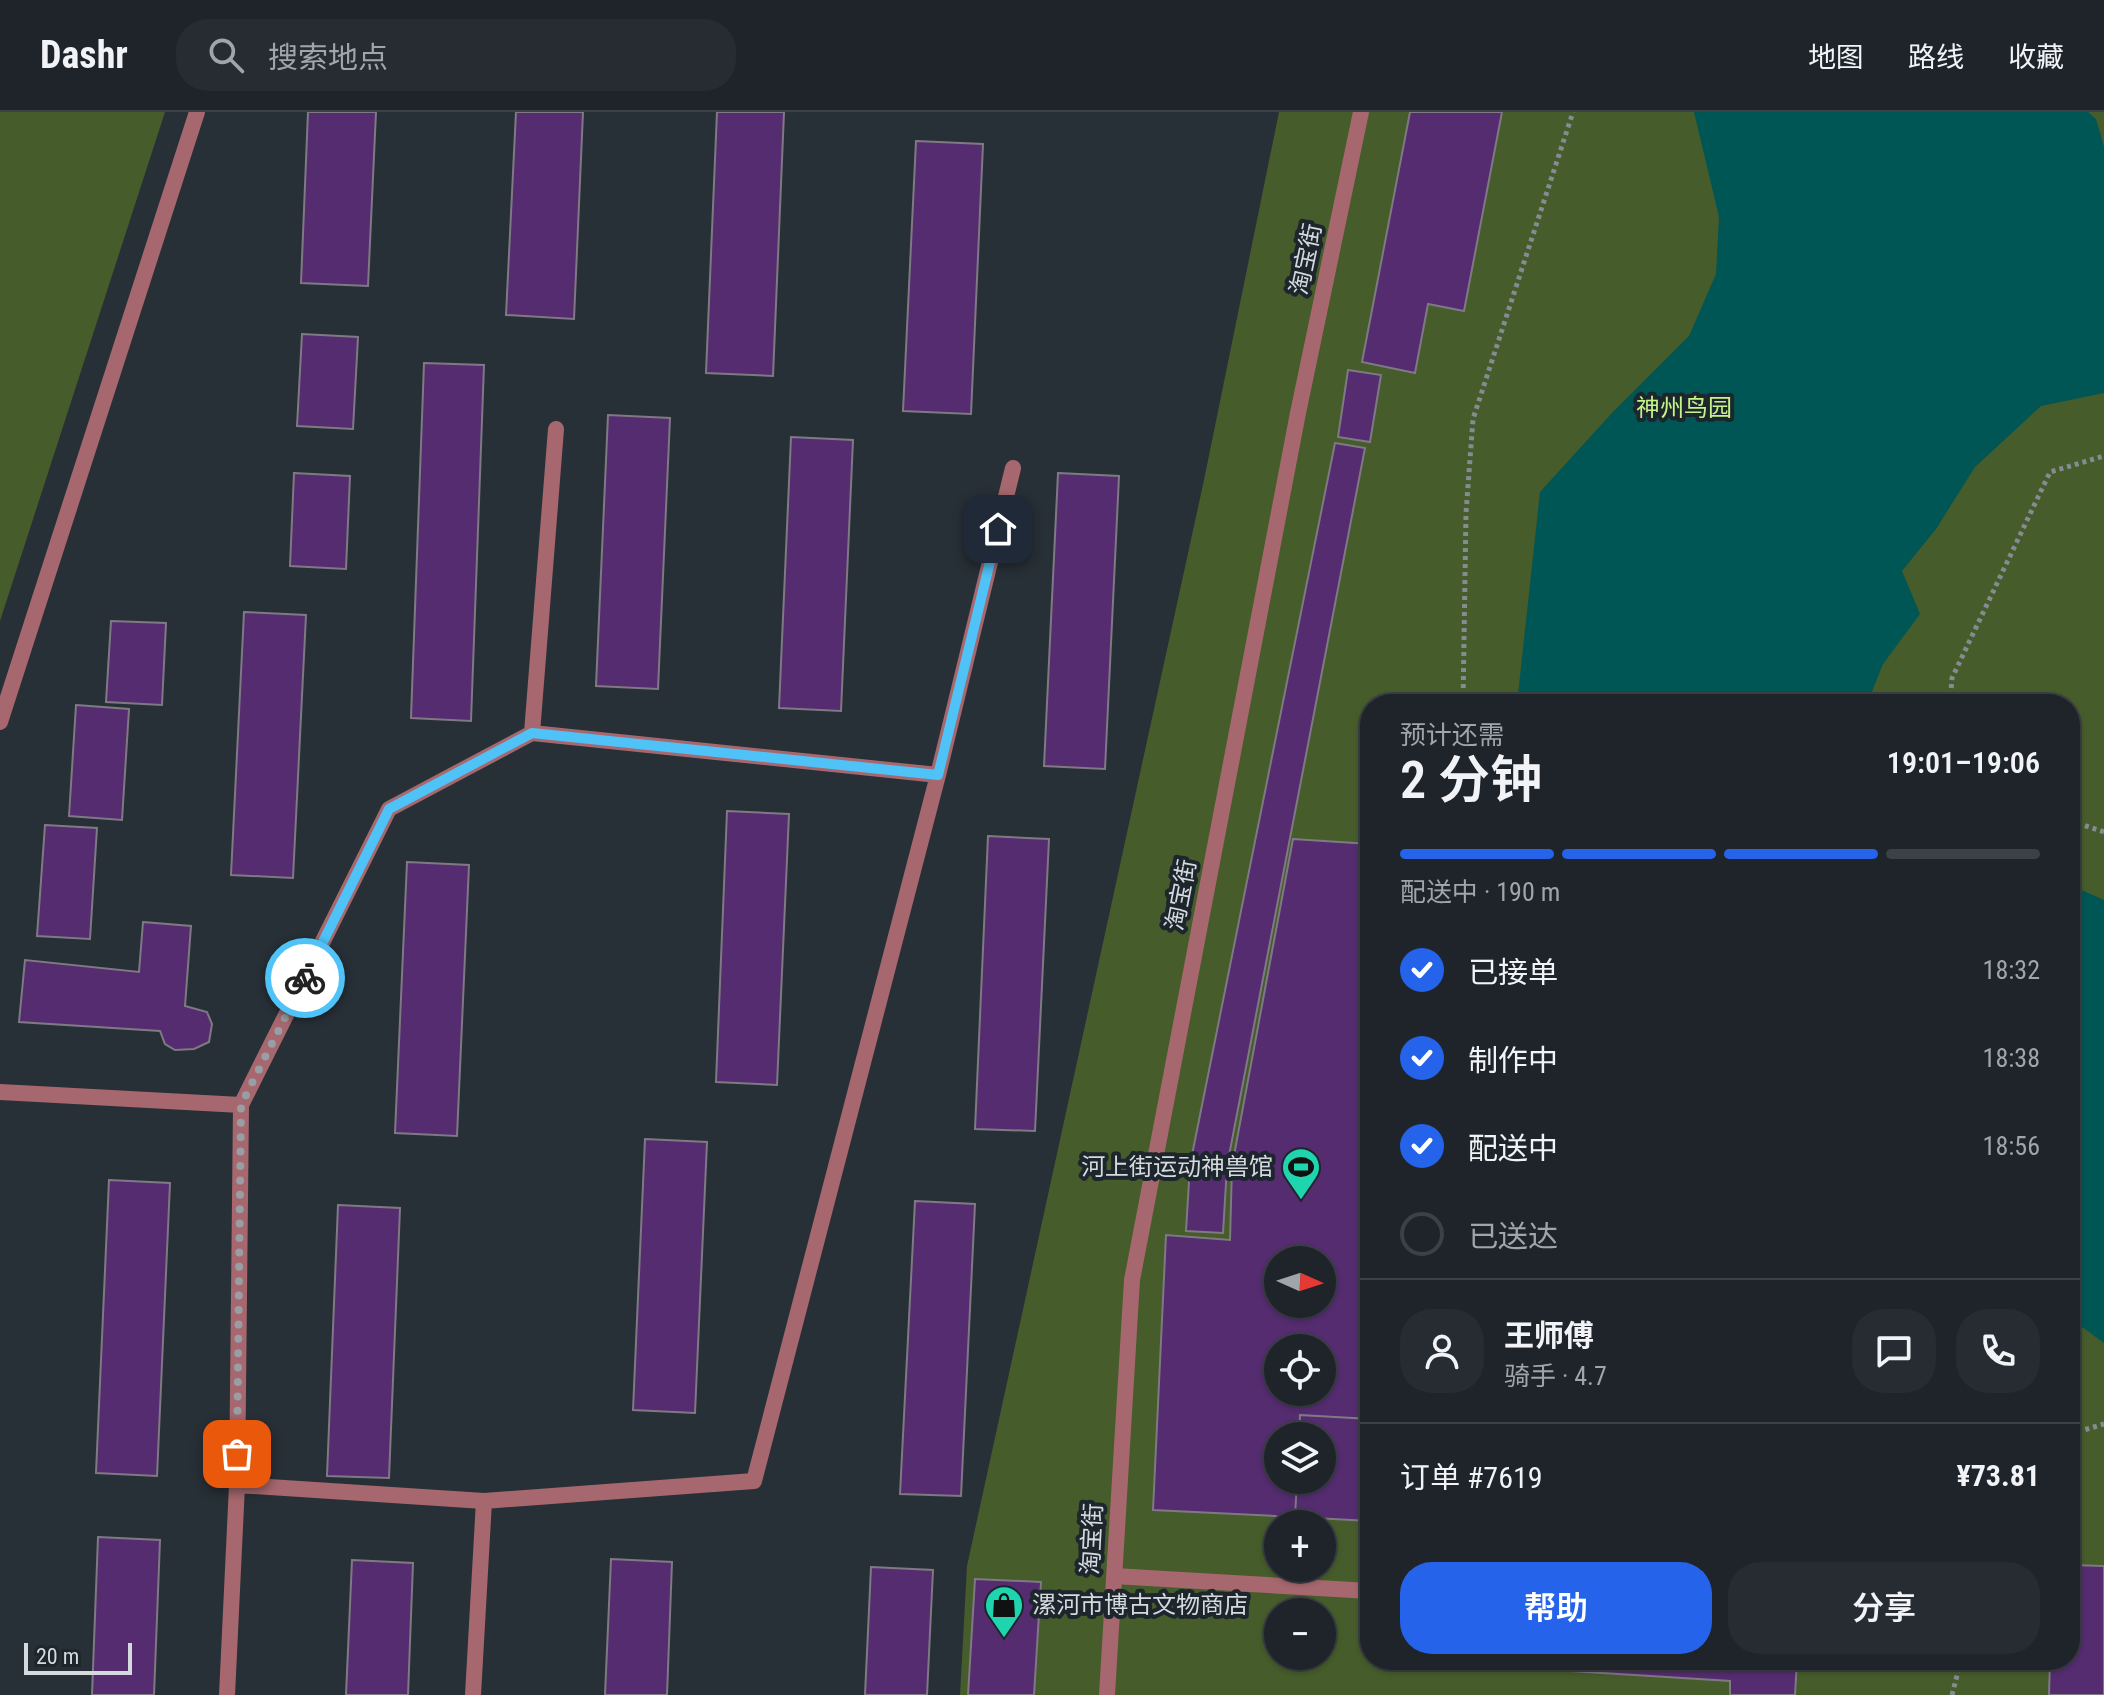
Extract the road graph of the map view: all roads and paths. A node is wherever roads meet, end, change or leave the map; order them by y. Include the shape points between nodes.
1 (197, 112) edge
2 (1361, 112) edge
3 (1573, 112) edge
4 (556, 429) dead end
5 (2104, 456) edge
6 (1013, 468) dead end
7 (1463, 694) edge
8 (1951, 694) edge
9 (0, 722) edge
10 (532, 733) junction
11 (938, 775) junction
12 (2080, 824) edge
13 (2104, 832) edge
14 (0, 1092) edge
15 (241, 1105) junction
16 (2104, 1424) edge
17 (2080, 1431) edge
18 (237, 1485) junction
19 (484, 1501) junction
20 (1114, 1576) junction
21 (1360, 1590) edge
22 (1958, 1670) edge
23 (227, 1695) edge
24 (473, 1695) edge
25 (1107, 1695) edge
26 (1952, 1695) edge

1 - 9 street
2 - 20 street, 淘宝街 via 1132,1280
3 - 7 path via 1473,419
4 - 10 street
5 - 8 path via 2050,472 1952,678
6 - 11 street
10 - 11 street
10 - 15 street via 389,809
11 - 19 street via 754,1481
12 - 13 path
14 - 15 street
15 - 18 street
16 - 17 path
18 - 19 street
18 - 23 street
19 - 24 street
20 - 21 street
20 - 25 street, 淘宝街
22 - 26 path

